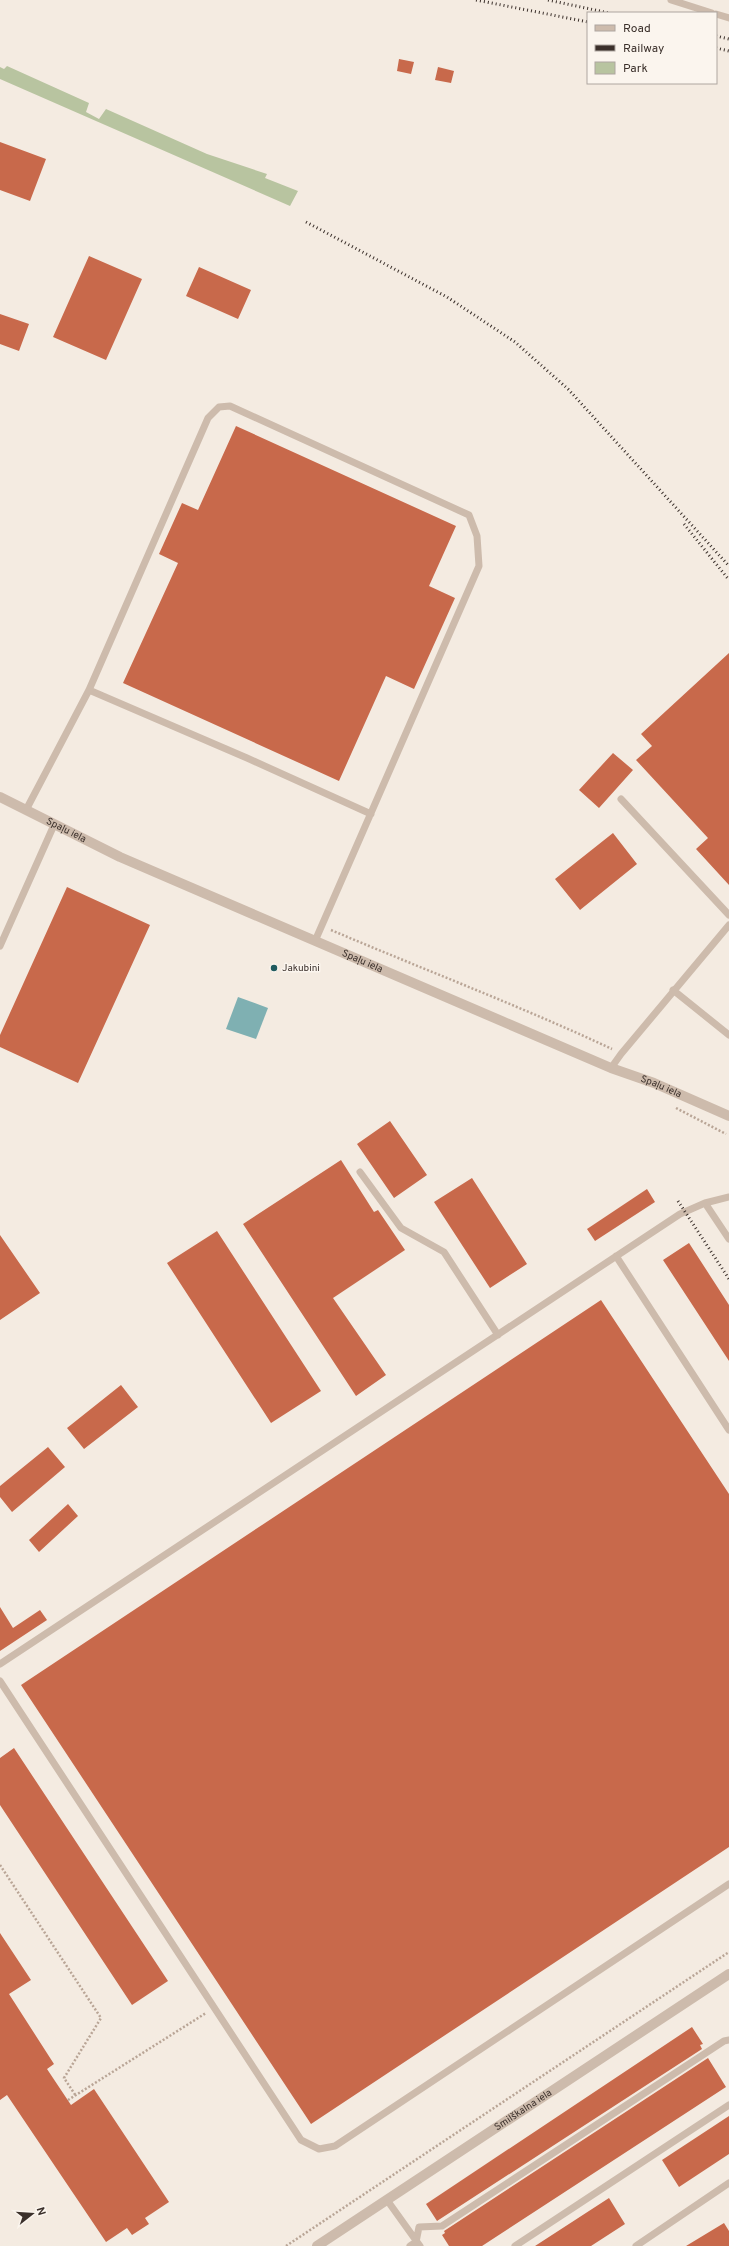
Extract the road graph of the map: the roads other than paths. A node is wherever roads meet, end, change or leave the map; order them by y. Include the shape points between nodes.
1 (671, 0) edge
2 (709, 12) edge
3 (717, 14) edge
4 (729, 18) edge
5 (89, 690) junction
6 (0, 797) edge
7 (621, 799) dead end
8 (26, 810) junction
9 (372, 814) junction
10 (54, 825) junction
11 (729, 915) edge
12 (729, 925) edge
13 (315, 940) junction
14 (0, 946) edge
15 (673, 990) junction
16 (729, 1035) edge
17 (611, 1068) junction
18 (729, 1116) edge
19 (360, 1172) dead end
20 (729, 1197) edge
21 (705, 1203) junction
22 (729, 1239) edge
23 (616, 1256) junction
24 (498, 1335) junction
25 (729, 1430) edge
26 (0, 1664) edge
27 (0, 1681) edge
28 (729, 1884) edge
29 (729, 1974) edge
30 (729, 2040) edge
31 (729, 2105) edge
32 (729, 2183) edge
33 (387, 2200) junction
34 (415, 2245) edge
35 (317, 2246) edge
36 (515, 2246) edge
37 (636, 2246) edge

1 - 2 lane
3 - 4 lane
5 - 8 lane
5 - 9 lane
5 - 9 lane via 208,418 219,407 230,406 469,515 477,536 479,566
6 - 8 street, Spaļu iela
7 - 11 lane
8 - 10 street, Spaļu iela
9 - 13 lane
10 - 13 street, Spaļu iela via 120,857
10 - 14 lane
12 - 15 lane
13 - 17 street, Spaļu iela
15 - 16 lane
15 - 17 lane
17 - 18 street, Spaļu iela via 654,1083
19 - 24 lane via 401,1228 444,1252
20 - 21 lane
21 - 22 lane
21 - 23 lane via 680,1214
23 - 24 lane
23 - 25 lane
24 - 26 lane
27 - 28 lane via 301,2140 319,2149 335,2146
29 - 33 street, Smilškalna iela
30 - 34 lane via 442,2226 419,2227
31 - 36 lane
32 - 37 lane
33 - 34 lane
33 - 35 street, Smilškalna iela

